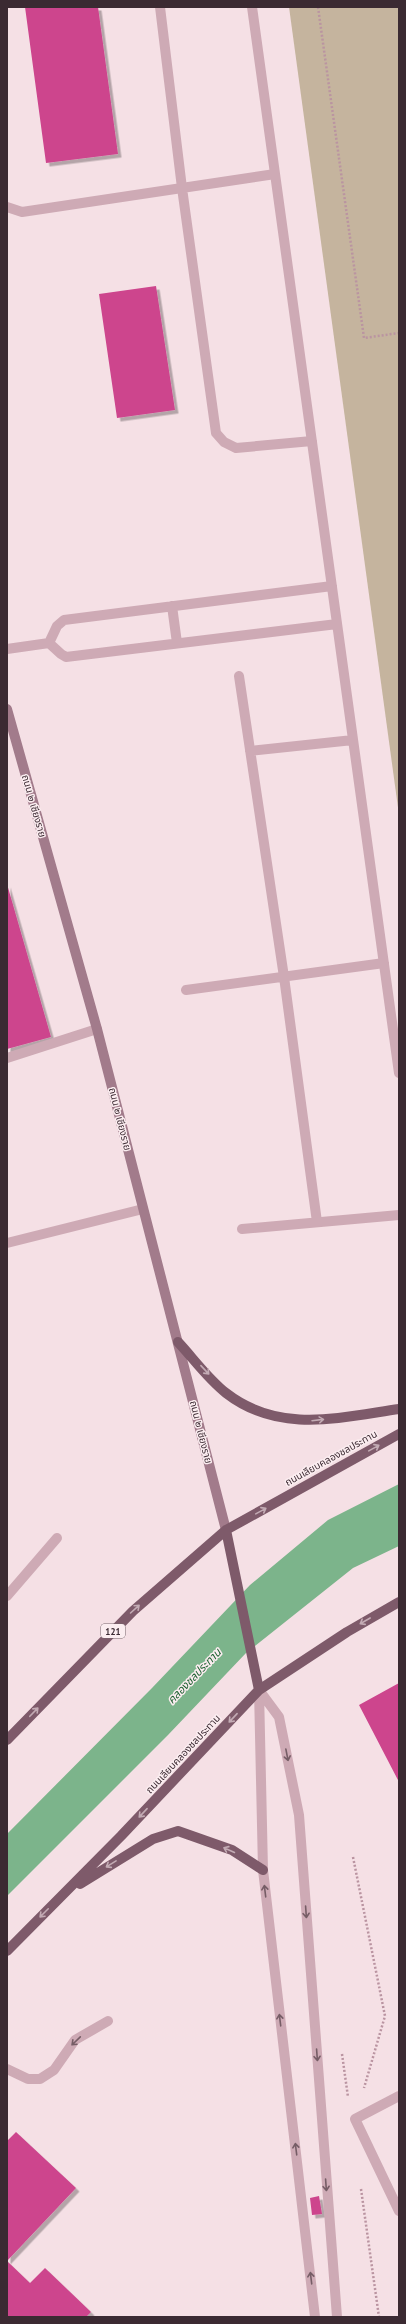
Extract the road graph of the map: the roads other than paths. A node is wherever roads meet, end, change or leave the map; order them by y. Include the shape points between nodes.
1 (160, 7) edge
2 (252, 7) edge
3 (275, 174) junction
4 (182, 188) junction
5 (7, 207) edge
6 (312, 441) junction
7 (332, 586) junction
8 (172, 606) junction
9 (337, 624) junction
10 (49, 643) junction
11 (177, 643) junction
12 (7, 649) edge
13 (239, 676) dead end
14 (7, 709) edge
15 (353, 740) junction
16 (250, 751) junction
17 (384, 964) junction
18 (284, 977) junction
19 (186, 990) dead end
20 (97, 1029) junction
21 (7, 1058) edge
22 (399, 1073) edge
23 (143, 1209) junction
24 (399, 1215) edge
25 (317, 1222) junction
26 (242, 1229) dead end
27 (7, 1243) edge
28 (178, 1342) junction
29 (399, 1409) edge
30 (399, 1434) edge
31 (226, 1530) junction
32 (57, 1538) dead end
33 (7, 1596) edge
34 (399, 1602) edge
35 (259, 1690) junction
36 (7, 1740) edge
37 (262, 1870) junction
38 (64, 1893) junction
39 (7, 1952) edge
40 (108, 2020) dead end
41 (11, 2071) edge
42 (7, 2080) edge
43 (399, 2096) edge
44 (399, 2211) edge
45 (316, 2317) edge
46 (337, 2317) edge

1 - 4 street
2 - 3 street
3 - 4 street
3 - 6 street
4 - 5 street via 22,212
4 - 6 street via 216,433 224,442 236,448
6 - 7 street
7 - 8 street
7 - 9 street
8 - 10 street via 64,620 57,626
8 - 11 street
9 - 11 street
9 - 15 street
10 - 11 street via 66,657
10 - 12 street
13 - 16 street
14 - 20 street, ถนน ๒ เชียงราย
15 - 16 street
15 - 17 street
16 - 18 street
17 - 18 street
17 - 22 street
18 - 19 street
18 - 25 street
20 - 21 street
20 - 23 street, ถนน ๒ เชียงราย
23 - 27 street
23 - 28 street, ถนน ๒ เชียงราย
24 - 25 street
25 - 26 street
28 -> 29 main road via 226,1393 264,1415 310,1421
28 - 31 street, ถนน ๒ เชียงราย
31 -> 30 main road, ถนนเลียบคลองชลประทาน / 121
31 - 35 main road
36 -> 31 main road, ถนนเลียบคลองชลประทาน / 121 via 133,1611
32 - 33 street
34 -> 35 main road, ถนนเลียบคลองชลประทาน via 347,1632
35 - 37 street
35 -> 38 main road, ถนนเลียบคลองชลประทาน
35 -> 46 street via 279,1717 298,1815
37 -> 38 main road via 232,1850 178,1832 153,1839
45 -> 37 street
38 -> 39 main road, ถนนเลียบคลองชลประทาน
40 -> 41 street via 75,2040 54,2070 40,2079 28,2079
41 - 42 street
43 - 44 street via 355,2119

